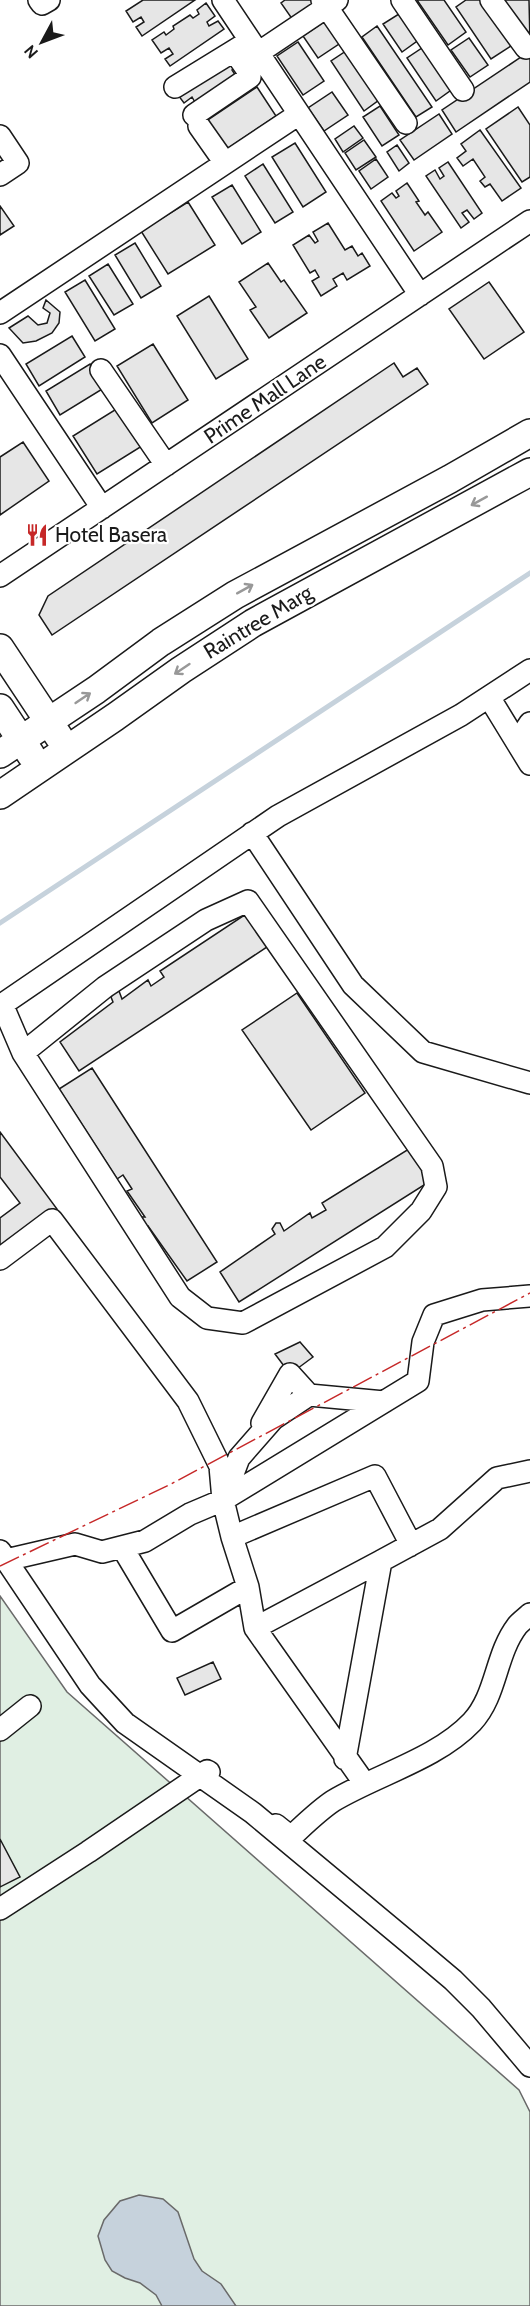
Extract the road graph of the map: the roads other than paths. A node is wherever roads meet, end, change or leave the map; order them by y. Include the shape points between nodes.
1 (39, 0) edge
2 (49, 0) edge
3 (223, 0) edge
4 (402, 0) edge
5 (491, 0) edge
6 (329, 2) edge
7 (247, 48) junction
8 (526, 48) dead end
9 (271, 71) junction
10 (175, 87) dead end
11 (463, 90) dead end
12 (299, 114) junction
13 (196, 120) junction
14 (406, 123) dead end
15 (0, 136) edge
16 (225, 163) junction
17 (0, 175) edge
18 (527, 228) edge
19 (420, 295) junction
20 (0, 313) edge
21 (0, 355) edge
22 (101, 370) dead end
23 (530, 433) edge
24 (166, 465) junction
25 (530, 472) edge
26 (102, 508) junction
27 (0, 576) edge
28 (0, 648) edge
29 (530, 670) edge
30 (489, 697) junction
31 (0, 708) edge
32 (49, 721) junction
33 (530, 723) edge
34 (11, 747) edge
35 (530, 747) edge
36 (68, 749) junction
37 (530, 764) edge
38 (40, 768) junction
39 (0, 795) edge
40 (245, 838) junction
41 (1, 1005) edge
42 (23, 1053) junction
43 (530, 1083) edge
44 (0, 1259) edge
45 (530, 1296) edge
46 (309, 1395) junction
47 (384, 1402) junction
48 (248, 1447) junction
49 (530, 1471) edge
50 (223, 1500) junction
51 (232, 1537) junction
52 (409, 1546) junction
53 (122, 1547) junction
54 (3, 1556) edge
55 (381, 1561) junction
56 (248, 1587) junction
57 (530, 1614) edge
58 (255, 1628) junction
59 (30, 1706) dead end
60 (0, 1730) edge
61 (345, 1759) junction
62 (199, 1776) junction
63 (365, 1784) junction
64 (0, 1909) edge
65 (530, 2066) edge

1 - 2 street via 42,4
3 - 7 street
4 - 11 street
5 - 8 street
6 - 7 street
6 - 14 street
7 - 9 street
7 - 10 street
7 - 13 street via 250,77
9 - 12 street
9 - 13 street
12 - 16 street
12 - 19 street
13 - 16 street
15 - 17 street via 18,163
16 - 20 street
18 - 19 street, Prime Mall Lane
19 - 24 street, Prime Mall Lane
21 - 26 street
22 - 24 street
32 -> 23 main road, Raintree Marg via 235,594
24 - 26 street, Prime Mall Lane
25 -> 36 main road, Raintree Marg via 253,623
26 - 27 street, Prime Mall Lane
28 - 32 main road
29 - 30 street
30 - 37 street
30 - 40 street
31 - 34 main road
32 - 34 main road, Raintree Marg
32 - 36 main road
33 - 35 street via 522,735
34 - 38 main road
36 - 38 main road, Raintree Marg
38 - 39 main road, Raintree Marg
40 - 41 street
40 - 43 street via 353,985 423,1052
41 - 42 street
42 - 42 street via 180,1297 207,1318 243,1323 385,1247 421,1211 436,1187 432,1166 248,901 206,920 105,987
44 - 50 street via 52,1220 188,1401 220,1466
45 - 47 street via 482,1300 434,1315 423,1342 418,1381
46 - 47 street
46 - 48 street via 273,1419
46 - 48 street via 290,1374
47 - 50 street
48 - 50 street via 239,1458
49 - 52 street via 497,1478 440,1529
50 - 51 street
50 - 53 street via 145,1541
51 - 52 street via 375,1476
51 - 56 street
52 - 55 street
53 - 54 street via 102,1552 75,1544
53 - 56 street via 172,1631
54 - 62 street via 102,1699 142,1737
55 - 58 street
55 - 61 street
56 - 58 street
57 - 63 street via 516,1627 488,1699 472,1722 448,1741
58 - 61 street
59 - 60 street
61 - 63 street
62 - 63 street via 207,1771 291,1837 333,1802
62 - 64 street
62 - 65 street via 253,1813 453,1980

